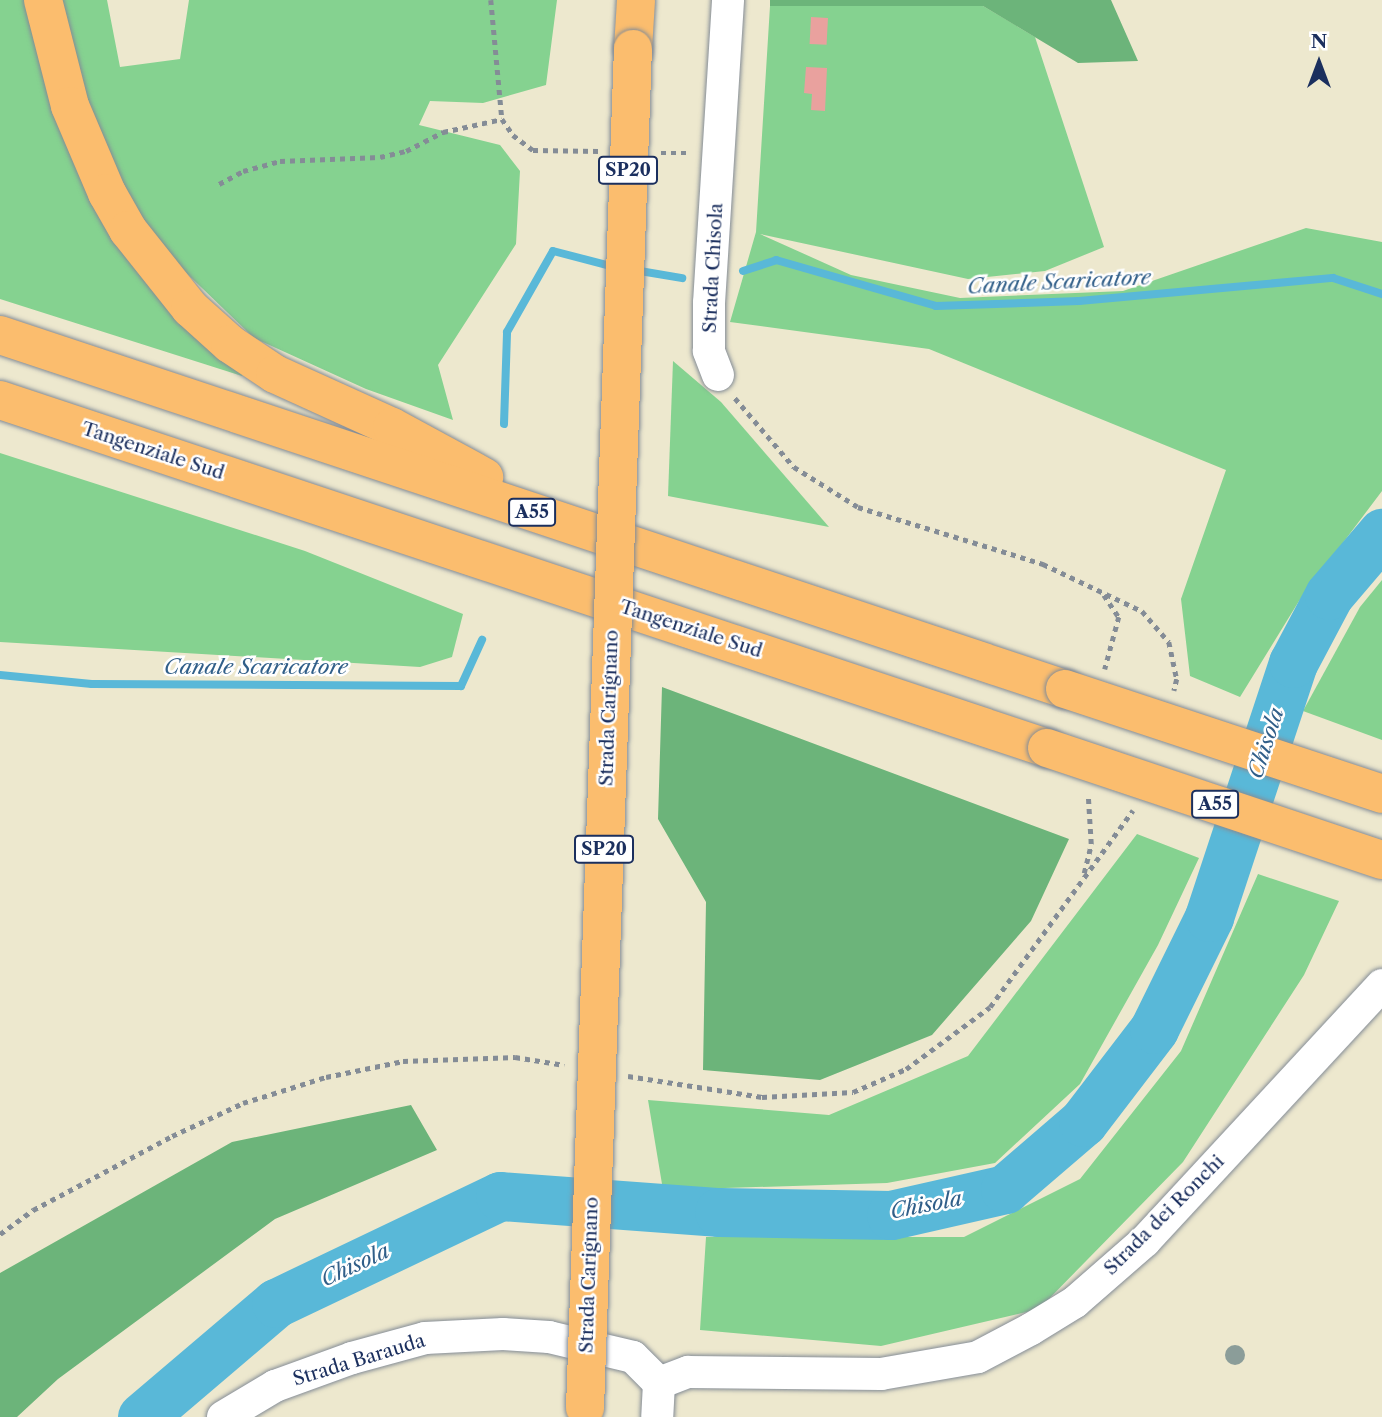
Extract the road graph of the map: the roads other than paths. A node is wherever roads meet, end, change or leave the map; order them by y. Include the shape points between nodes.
1 (43, 0) edge
2 (636, 0) edge
3 (728, 0) edge
4 (0, 335) edge
5 (718, 376) road end
6 (0, 400) edge
7 (572, 525) junction
8 (1382, 794) edge
9 (1382, 860) edge
10 (1382, 985) edge
11 (659, 1383) junction
12 (585, 1412) edge
13 (223, 1417) edge
14 (657, 1417) edge

1 - 7 main road via 69,106 107,193 128,230 190,308 230,344 275,374 392,427
2 - 12 main road, Strada Carignano / SP20, bridge
3 - 5 street, Strada Chisola via 709,303 709,351
4 - 7 main road, A55
6 - 9 main road, Tangenziale Sud / A55, bridge
7 - 8 main road, A55, bridge
10 - 11 street, Strada dei Ronchi via 1145,1241 1074,1302 1031,1329 978,1357 881,1374 688,1372
11 - 13 street, Strada Barauda via 633,1357 549,1337 425,1338 275,1385
11 - 14 street

